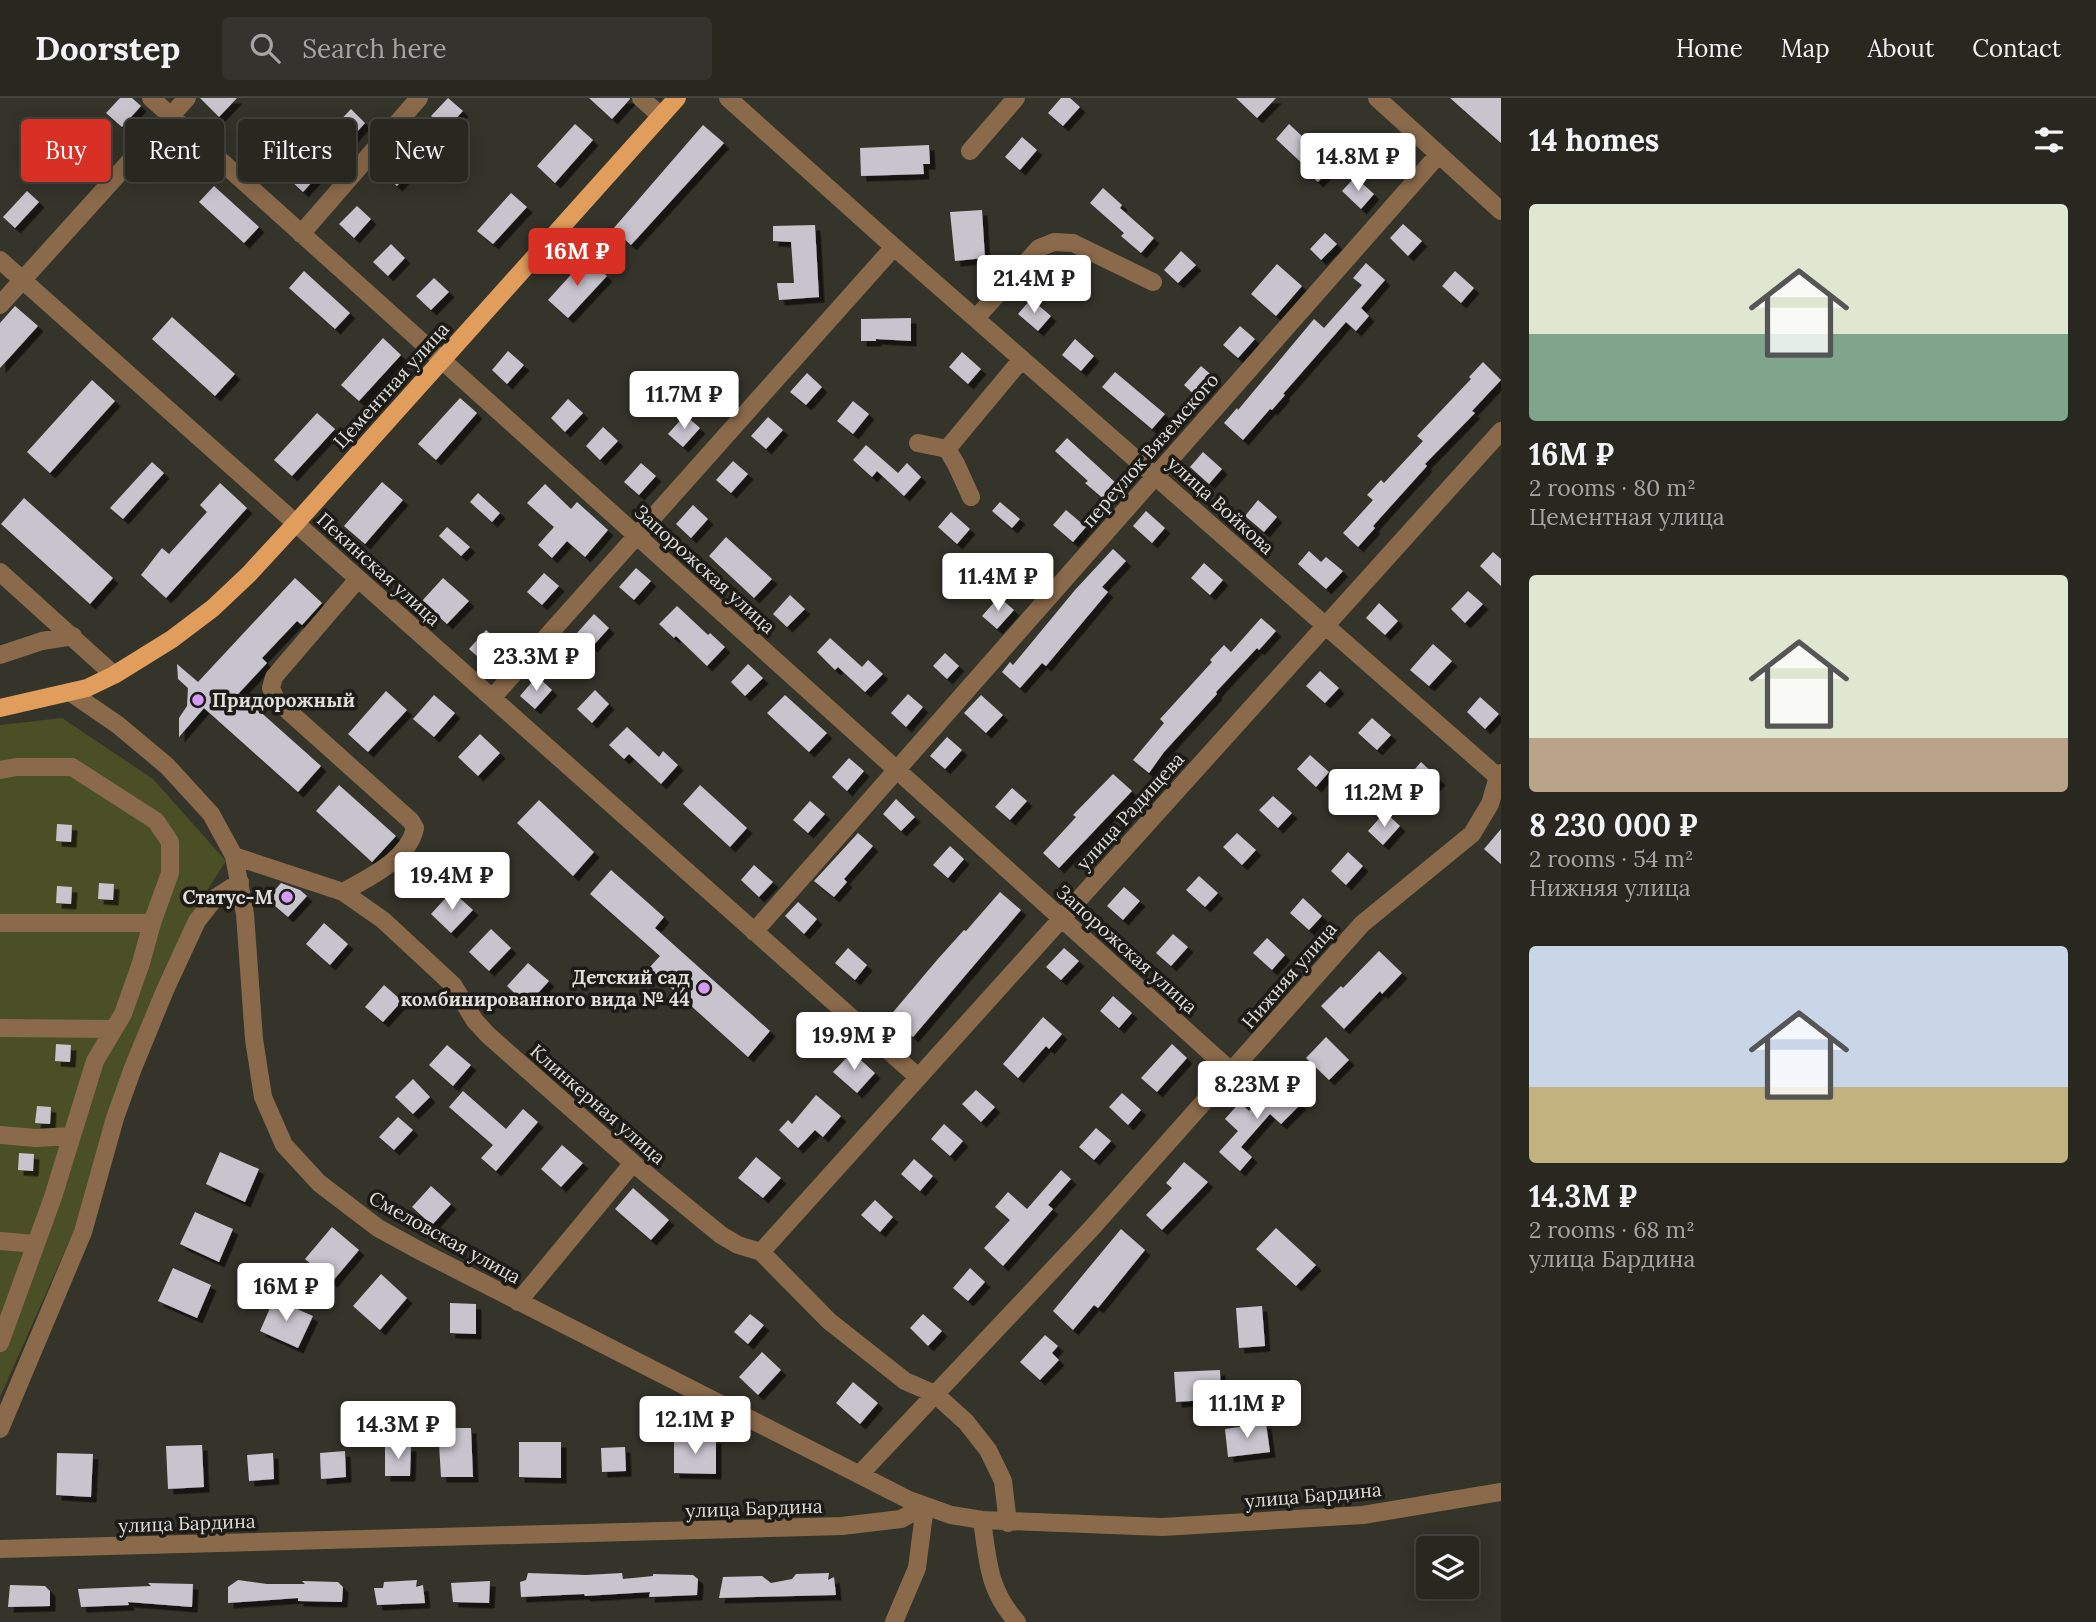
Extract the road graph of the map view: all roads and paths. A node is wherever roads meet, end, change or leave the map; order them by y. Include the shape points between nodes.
1 (151, 98) edge
2 (187, 98) edge
3 (419, 98) edge
4 (641, 98) edge
5 (677, 98) edge
6 (728, 98) edge
7 (1016, 98) edge
8 (1377, 98) edge
9 (661, 116) junction
10 (172, 117) junction
11 (970, 151) dead end
12 (1439, 154) junction
13 (1501, 211) edge
14 (301, 233) junction
15 (894, 247) junction
16 (0, 260) edge
17 (23, 280) junction
18 (1153, 282) dead end
19 (0, 305) edge
20 (976, 318) junction
21 (1022, 359) junction
22 (442, 360) junction
23 (1501, 431) edge
24 (918, 443) dead end
25 (947, 449) junction
26 (1156, 475) junction
27 (971, 497) dead end
28 (296, 523) junction
29 (636, 536) junction
30 (0, 572) edge
31 (358, 579) junction
32 (1326, 626) junction
33 (73, 636) junction
34 (0, 654) edge
35 (114, 675) junction
36 (70, 692) junction
37 (492, 698) junction
38 (0, 708) edge
39 (0, 770) edge
40 (897, 770) junction
41 (1499, 775) edge
42 (234, 856) junction
43 (240, 882) junction
44 (343, 892) junction
45 (1061, 918) junction
46 (0, 923) edge
47 (152, 923) junction
48 (754, 932) junction
49 (0, 1027) edge
50 (114, 1029) junction
51 (1232, 1072) junction
52 (918, 1077) junction
53 (0, 1135) edge
54 (70, 1136) junction
55 (633, 1163) junction
56 (0, 1241) edge
57 (36, 1244) junction
58 (761, 1252) junction
59 (518, 1302) junction
60 (0, 1343) edge
61 (935, 1394) junction
62 (0, 1429) edge
63 (860, 1475) junction
64 (1501, 1492) edge
65 (925, 1506) junction
66 (982, 1520) junction
67 (1008, 1523) junction
68 (1, 1548) edge
69 (894, 1622) edge
70 (1017, 1622) edge

1 - 10 street, Запорожская улица
2 - 10 street
3 - 14 street
4 - 9 street
5 - 9 main road, Цементная улица
6 - 15 street, улица Войкова
7 - 11 street
8 - 12 street
9 - 22 main road, Цементная улица
10 - 14 street, Запорожская улица
10 - 17 street
12 - 13 street
12 - 26 street, переулок Вяземского
14 - 22 street, Запорожская улица
15 - 20 street, улица Войкова
15 - 29 street
16 - 17 street, Пекинская улица
17 - 19 street
17 - 28 street, Пекинская улица
18 - 20 street via 1073,243 1054,242 1039,248
20 - 21 street, улица Войкова
21 - 25 street
21 - 26 street, улица Войкова
22 - 28 main road, Цементная улица
22 - 29 street, Запорожская улица
23 - 32 street, улица Радищева
24 - 25 street
25 - 27 street
26 - 32 street, улица Войкова
26 - 40 street, переулок Вяземского
28 - 31 street, Пекинская улица
28 - 35 main road, Цементная улица via 214,608
29 - 37 street
29 - 40 street, Запорожская улица
30 - 33 street
31 - 37 street, Пекинская улица
31 - 44 street via 274,677 271,688 276,700 415,828 391,863
32 - 41 street, улица Войкова
32 - 45 street, улица Радищева
33 - 34 street
33 - 35 street
35 - 36 main road, Цементная улица
36 - 38 main road, Цементная улица
36 - 42 street, Смеловская улица via 167,766 211,814
37 - 48 street, Пекинская улица
39 - 47 street via 72,767 156,821 170,842 170,873
40 - 45 street, Запорожская улица
40 - 48 street, переулок Вяземского
41 - 51 street, Нижняя улица via 1490,804 1472,834 1362,924
42 - 43 street, Смеловская улица
42 - 44 street, Клинкерная улица
43 - 59 street, Смеловская улица via 263,1097 284,1145 319,1183 378,1228
43 - 62 street via 215,898 197,921 165,990 115,1118 83,1232
44 - 55 street, Клинкерная улица via 383,920 453,985 488,1035
45 - 51 street, Запорожская улица
45 - 52 street, улица Радищева
46 - 47 street
47 - 50 street
48 - 52 street, Пекинская улица
49 - 50 street
50 - 54 street via 95,1061
51 - 61 street, Нижняя улица
52 - 58 street, улица Радищева
53 - 54 street
54 - 57 street
55 - 58 street, Клинкерная улица via 722,1235
55 - 59 street
56 - 57 street
57 - 60 street
58 - 61 street, Клинкерная улица via 828,1321 905,1381
59 - 63 street, Смеловская улица
61 - 63 street, Нижняя улица
61 - 67 street, Клинкерная улица via 988,1450 1003,1481
63 - 65 street, Смеловская улица
64 - 67 street, улица Бардина via 1363,1515 1189,1526
65 - 66 street, улица Бардина
65 - 68 street, улица Бардина via 901,1519 842,1526
65 - 69 street via 917,1568
66 - 67 street, улица Бардина
66 - 70 street via 991,1580

